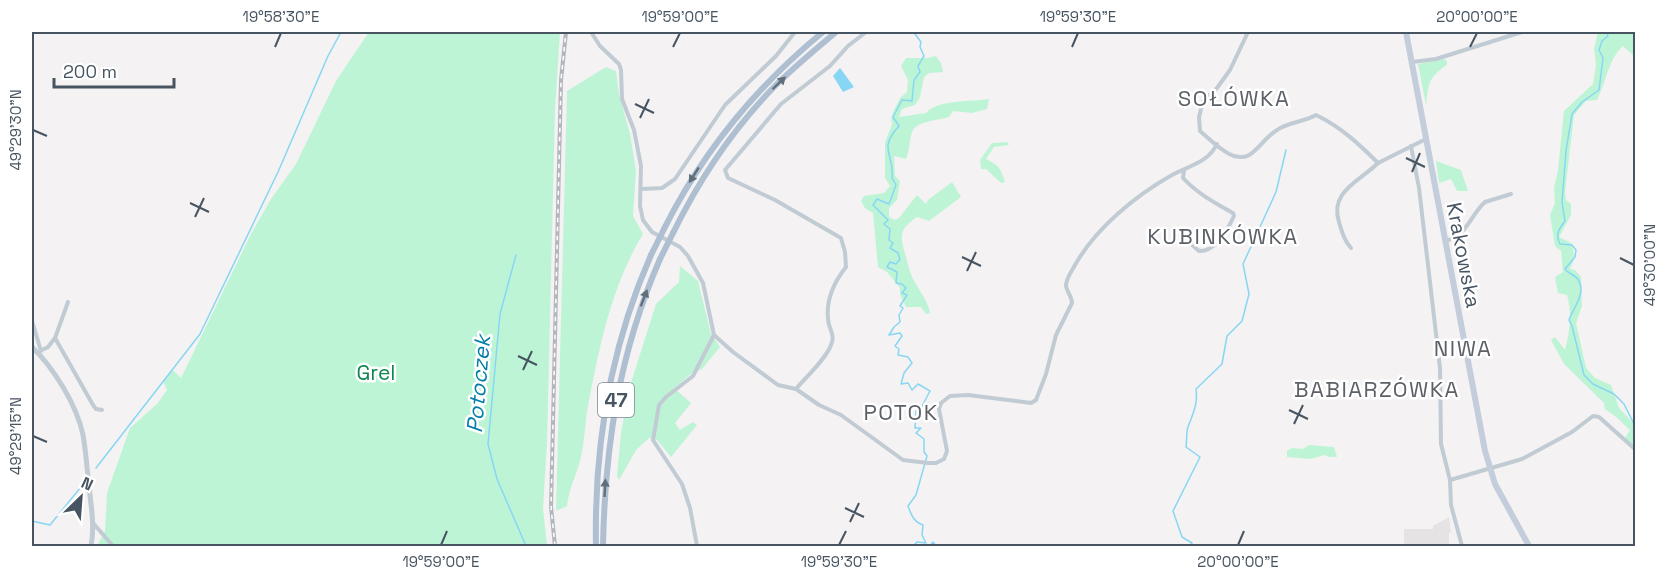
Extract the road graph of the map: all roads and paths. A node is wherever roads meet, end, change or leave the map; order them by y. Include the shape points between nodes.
1 (591, 32) edge
2 (795, 32) edge
3 (823, 32) edge
4 (836, 32) edge
5 (866, 32) edge
6 (1248, 32) edge
7 (1406, 32) edge
8 (1522, 32) edge
9 (1412, 62) junction
10 (1426, 139) junction
11 (1217, 144) junction
12 (1411, 146) junction
13 (1378, 163) junction
14 (1184, 170) junction
15 (641, 189) junction
16 (1511, 194) dead end
17 (1445, 241) junction
18 (1190, 243) dead end
19 (1351, 248) dead end
20 (68, 302) dead end
21 (32, 321) edge
22 (714, 335) junction
23 (55, 338) junction
24 (32, 346) edge
25 (40, 352) junction
26 (796, 389) junction
27 (102, 410) dead end
28 (1635, 450) edge
29 (1489, 468) junction
30 (1450, 480) junction
31 (93, 523) junction
32 (596, 543) edge
33 (91, 546) edge
34 (113, 546) edge
35 (603, 546) edge
36 (697, 546) edge
37 (1462, 546) edge
38 (1529, 546) edge

1 - 15 street via 621,70 622,99 634,130
2 - 15 street via 776,56 724,105 675,179 662,188
3 -> 32 main road, 47, bridge via 769,81 734,122 697,170 651,255 629,310 610,381 599,450
35 -> 4 main road, 47, bridge via 606,468 616,399 636,321 660,259 700,181 740,127 774,87
5 - 26 street via 781,104 725,172 728,178 841,238 846,267 835,281 831,296 831,347
6 - 11 street via 1230,70 1200,107 1200,131
7 - 9 main road, Krakowska
8 - 9 street via 1450,55
9 - 10 main road, Krakowska
10 - 12 street
10 - 17 main road, Krakowska
11 - 13 street via 1235,157 1249,156 1275,131 1316,115 1346,132
11 - 14 street via 1209,156
12 - 13 street
12 - 30 street via 1440,368 1441,444
13 - 19 street via 1352,184 1336,205 1336,216
14 - 18 street via 1184,178 1192,187 1234,216 1209,250 1199,251
14 - 26 street via 1154,186 1095,234 1084,249 1068,276 1066,286 1072,303 1056,335 1036,400 1030,403 968,395 950,396 941,403 948,451 944,459 936,463 903,459
15 - 22 street via 644,223 652,232 683,249 701,278
16 - 17 street via 1485,202 1460,234
17 - 29 main road, Krakowska
20 - 23 street
21 - 25 street
22 - 26 street via 778,385
22 - 36 street via 693,376 658,405 653,440 682,484
23 - 25 street
23 - 27 street via 93,405
24 - 25 street
25 - 31 street via 70,402 82,433
28 - 29 street via 1596,416 1522,459
29 - 30 street
29 - 38 main road, Krakowska
30 - 37 street via 1450,500
31 - 33 street
31 - 34 street

